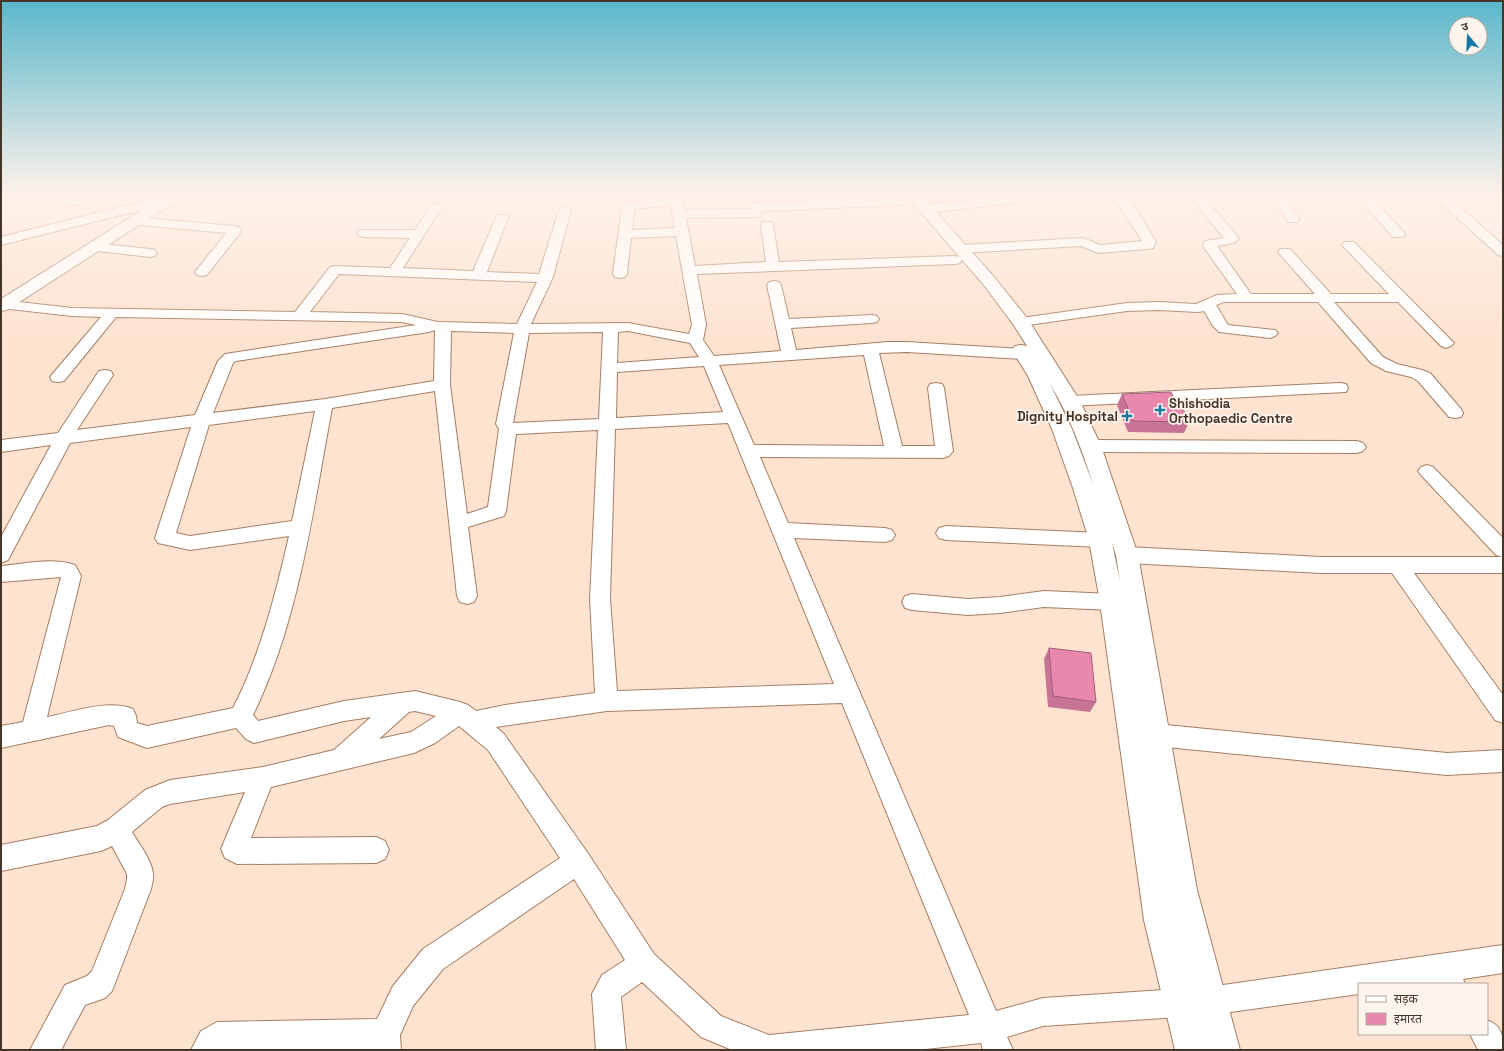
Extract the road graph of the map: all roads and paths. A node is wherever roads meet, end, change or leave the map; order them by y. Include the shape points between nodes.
1 (102, 242) edge
2 (226, 242) edge
3 (413, 242) edge
4 (492, 242) edge
5 (556, 242) edge
6 (624, 242) edge
7 (684, 242) edge
8 (769, 242) edge
9 (946, 242) edge
10 (1083, 242) edge
11 (1083, 242) edge
12 (1149, 242) edge
13 (1214, 242) edge
14 (1492, 242) edge
15 (1349, 245) dead end
16 (94, 247) junction
17 (1285, 252) dead end
18 (1503, 252) edge
19 (150, 253) dead end
20 (958, 255) junction
21 (773, 266) junction
22 (690, 270) junction
23 (202, 272) dead end
24 (394, 272) junction
25 (620, 274) dead end
26 (478, 276) junction
27 (546, 277) junction
28 (774, 285) dead end
29 (1247, 298) junction
30 (1324, 298) junction
31 (1401, 298) junction
32 (1208, 304) junction
33 (2, 305) edge
34 (113, 312) junction
35 (300, 316) junction
36 (872, 320) dead end
37 (1021, 322) junction
38 (782, 324) junction
39 (442, 327) junction
40 (611, 327) junction
41 (522, 328) junction
42 (1270, 333) dead end
43 (695, 340) junction
44 (1446, 343) dead end
45 (870, 349) junction
46 (1024, 354) junction
47 (789, 355) junction
48 (710, 361) junction
49 (609, 368) junction
50 (105, 375) dead end
51 (58, 378) dead end
52 (442, 385) junction
53 (936, 388) dead end
54 (1340, 388) dead end
55 (1070, 401) junction
56 (325, 404) junction
57 (1455, 413) dead end
58 (734, 417) junction
59 (202, 419) junction
60 (606, 424) junction
61 (508, 428) junction
62 (64, 437) junction
63 (1, 446) edge
64 (1091, 446) junction
65 (1357, 447) dead end
66 (748, 451) junction
67 (894, 451) junction
68 (1427, 471) dead end
69 (459, 523) junction
70 (300, 527) junction
71 (781, 530) junction
72 (946, 532) dead end
73 (885, 535) dead end
74 (1100, 540) junction
75 (1503, 550) edge
76 (1, 555) edge
77 (1127, 555) junction
78 (1397, 564) junction
79 (1503, 565) edge
80 (1, 574) edge
81 (467, 596) dead end
82 (912, 602) dead end
83 (1112, 602) junction
84 (849, 693) junction
85 (608, 701) junction
86 (404, 702) junction
87 (1503, 713) edge
88 (240, 717) junction
89 (467, 717) junction
90 (32, 731) junction
91 (1156, 735) junction
92 (1, 737) edge
93 (340, 760) junction
94 (1503, 761) edge
95 (264, 778) junction
96 (117, 828) junction
97 (376, 850) dead end
98 (1, 858) edge
99 (578, 861) junction
100 (1503, 959) edge
101 (644, 964) junction
102 (1445, 976) edge
103 (1379, 983) edge
104 (1358, 985) edge
105 (1209, 1001) junction
106 (1181, 1003) junction
107 (989, 1028) junction
108 (1485, 1035) edge
109 (386, 1042) edge
110 (45, 1050) edge
111 (206, 1050) edge
112 (611, 1050) edge
113 (998, 1050) edge
114 (1192, 1050) edge
115 (1223, 1050) edge
116 (1495, 1050) edge

1 - 16 main road
2 - 23 street
3 - 24 street
4 - 26 street
5 - 27 street
6 - 25 street
7 - 22 street
8 - 21 street
9 - 20 main road
10 - 20 street
11 - 12 street via 1096,249 1148,245
13 - 29 street via 1210,246
14 - 18 street
15 - 31 street
16 - 19 street
16 - 33 main road
17 - 30 street
20 - 21 street
20 - 37 main road via 989,281
20 - 46 main road
21 - 22 street
22 - 43 street via 698,325
24 - 26 street
24 - 35 street via 335,270
26 - 27 street
27 - 41 street
28 - 38 street
29 - 30 street
29 - 32 street via 1217,299
30 - 31 street
30 - 57 street via 1377,360 1392,368 1424,377
31 - 44 street
32 - 37 street via 1198,308 1127,307
32 - 42 street via 1224,329
33 - 34 street via 72,312
34 - 35 street
34 - 51 street
35 - 39 street via 402,318
36 - 38 street
37 - 55 main road
38 - 47 street
39 - 41 street
39 - 52 street
39 - 59 street via 231,357 226,361
40 - 41 street
40 - 43 street via 628,327
40 - 49 street
41 - 61 street via 504,424
43 - 48 street
45 - 46 street via 907,346
45 - 47 street
45 - 67 street
46 - 74 main road via 1062,429
47 - 48 street
48 - 49 street
48 - 58 street
49 - 60 street
50 - 62 street
52 - 56 street
52 - 69 street
53 - 67 street via 944,451
54 - 55 street
55 - 64 main road
56 - 59 street
56 - 70 street
58 - 60 street
58 - 66 street
59 - 62 street
59 - 70 street via 165,538 190,543
60 - 61 street
60 - 85 street via 600,599
61 - 69 street via 497,510
62 - 63 street
62 - 76 street
64 - 65 street
64 - 77 main road
66 - 67 street
66 - 71 street
68 - 75 street
69 - 81 street
70 - 88 street via 288,586 255,687
71 - 73 street
71 - 84 street
72 - 74 street
74 - 83 main road
77 - 78 street via 1321,565
77 - 91 main road
78 - 79 street
78 - 87 street
80 - 90 street via 57,569 68,570 71,576
82 - 83 street via 968,607 1000,606 1044,599
83 - 106 main road via 1160,920
84 - 85 street
84 - 107 street
85 - 89 street via 505,715
86 - 88 street via 344,711 254,732
86 - 89 street via 415,701
86 - 93 street
88 - 90 street via 147,737 126,730 125,716 109,715
89 - 93 street via 441,727 414,742
89 - 99 street via 496,742
90 - 92 street
91 - 94 street via 1447,764
91 - 105 main road via 1182,890
93 - 95 street
95 - 96 street via 162,794
95 - 97 street via 235,845 234,849 237,851
96 - 98 street via 100,838
96 - 110 street via 140,872 138,889 102,981 96,989 75,995
99 - 101 street
99 - 109 street via 433,959 403,996
100 - 102 street
101 - 107 street via 711,1027 769,1050
101 - 112 street via 612,985 606,994
102 - 103 street
104 - 105 street
105 - 106 street
105 - 115 main road
106 - 107 street via 1043,1012
106 - 114 main road
107 - 113 street
108 - 116 street
109 - 111 street via 217,1038 211,1041

